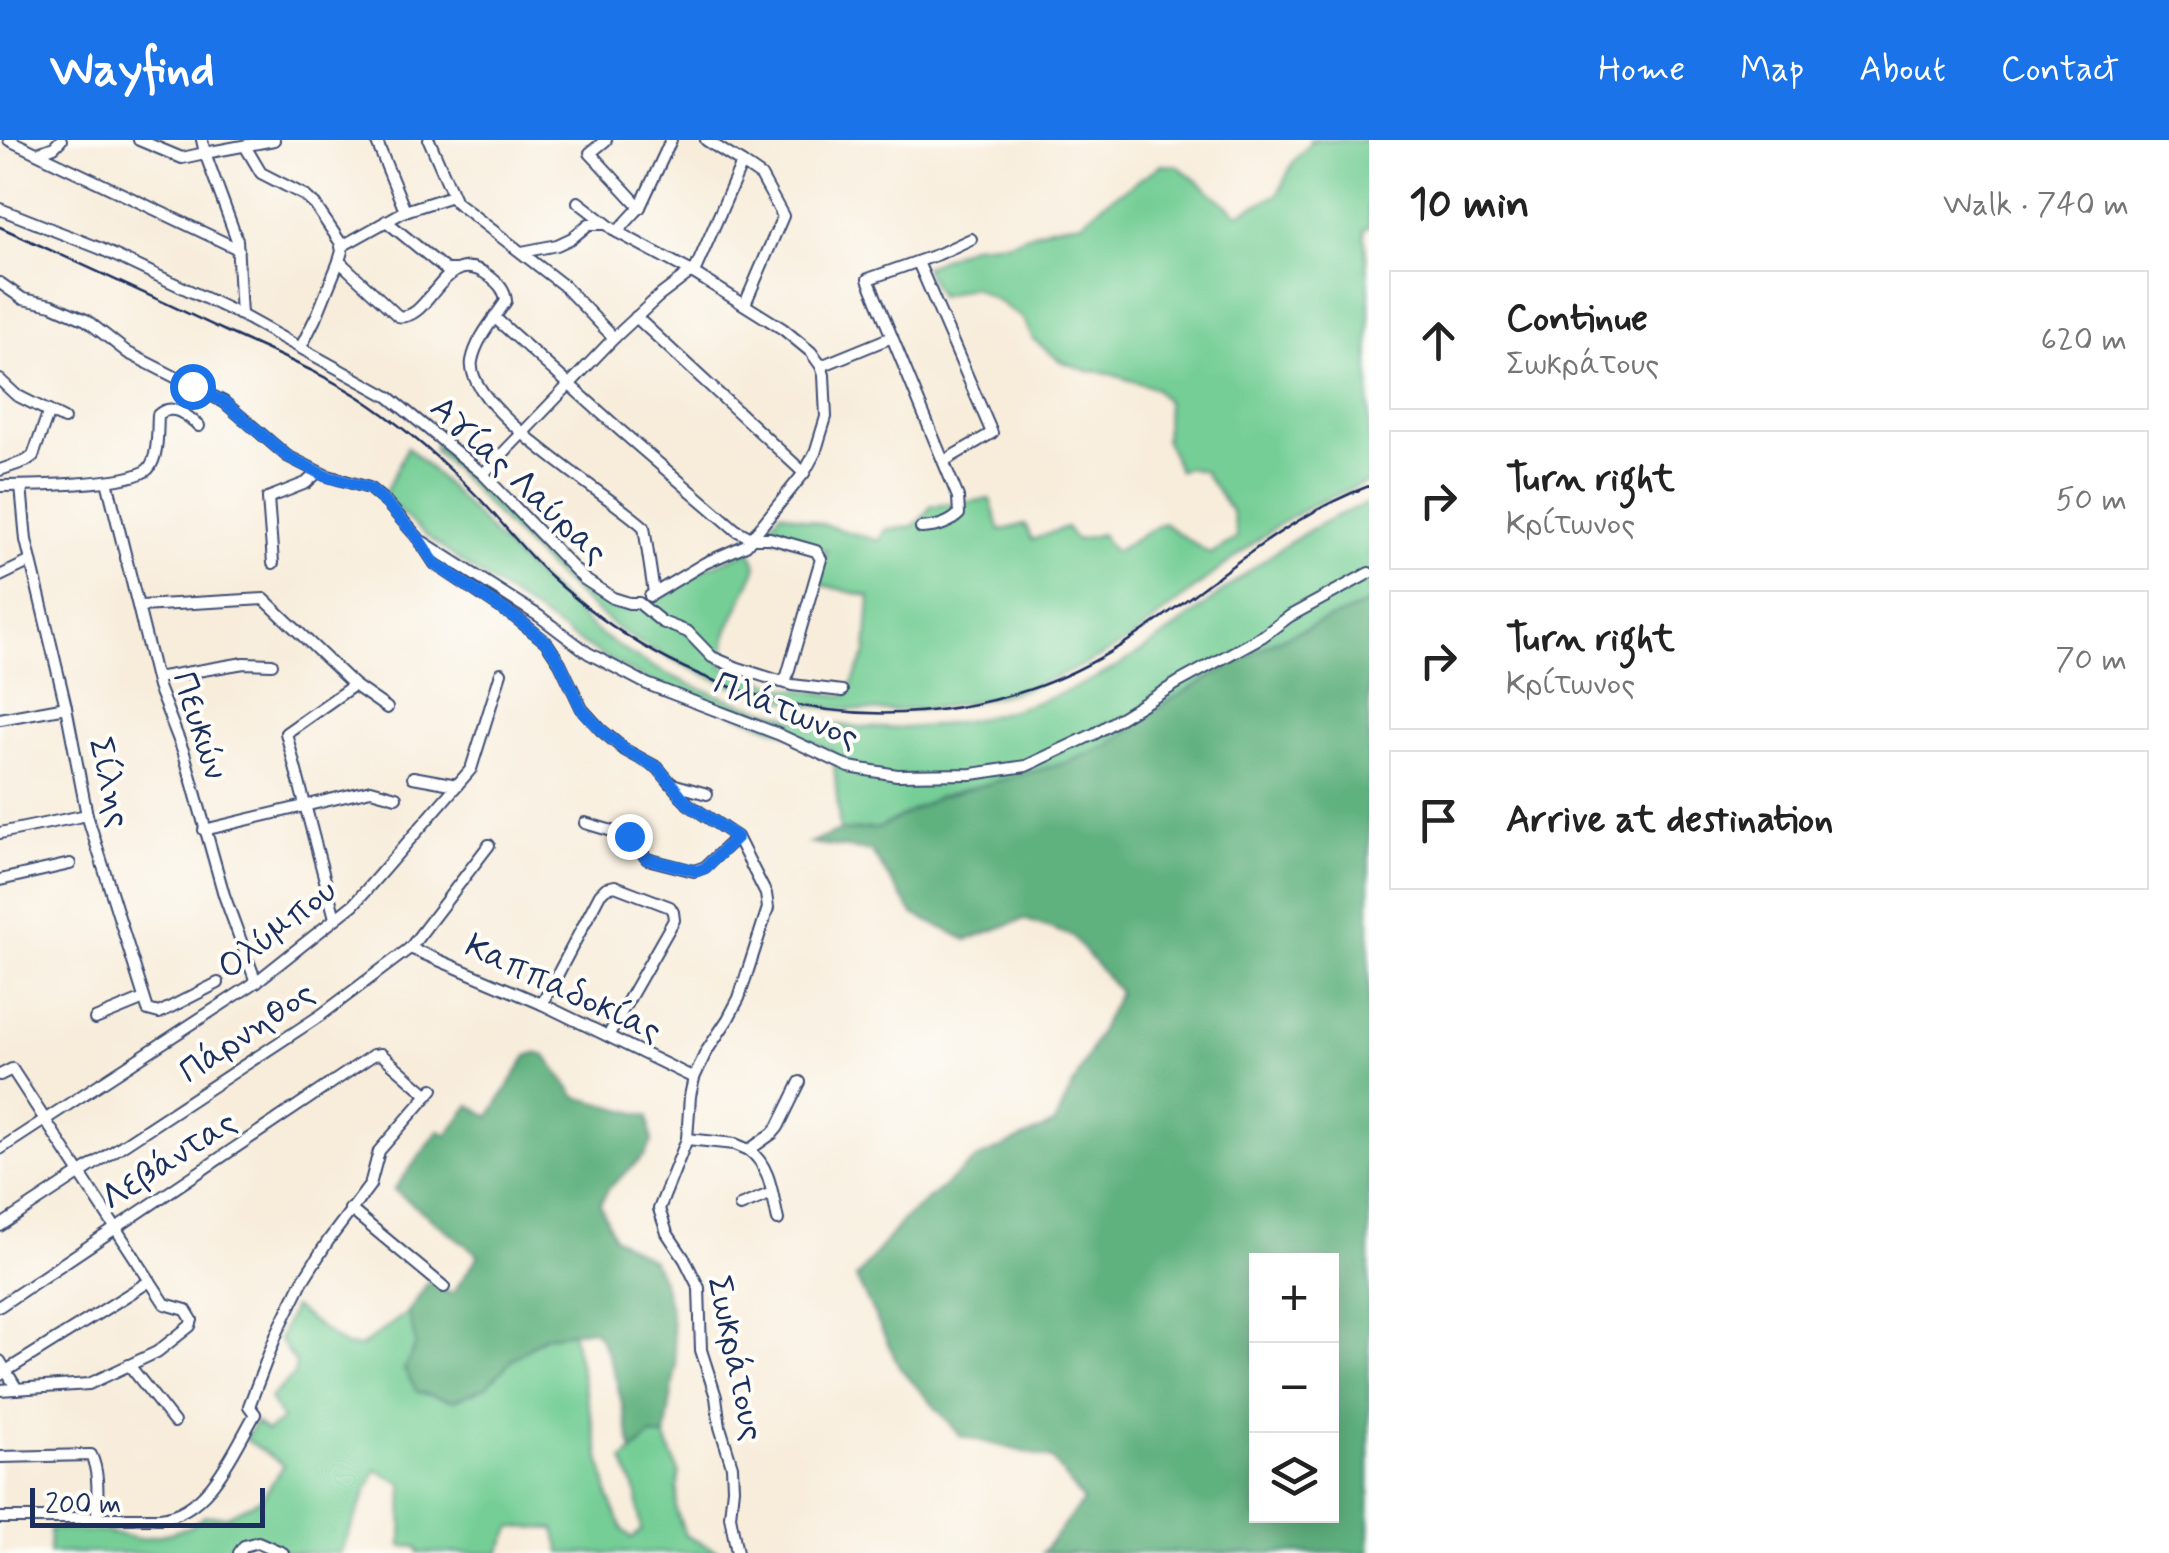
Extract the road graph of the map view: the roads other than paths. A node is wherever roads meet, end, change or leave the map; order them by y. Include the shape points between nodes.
1 (9, 140) edge
2 (61, 140) edge
3 (139, 140) edge
4 (202, 140) edge
5 (274, 140) edge
6 (376, 140) edge
7 (429, 140) edge
8 (606, 140) edge
9 (671, 140) edge
10 (706, 140) edge
11 (245, 146) junction
12 (205, 152) junction
13 (38, 154) junction
14 (742, 164) junction
15 (454, 199) junction
16 (578, 202) dead end
17 (640, 207) junction
18 (0, 210) edge
19 (405, 211) junction
20 (386, 222) junction
21 (612, 228) junction
22 (971, 238) dead end
23 (342, 246) junction
24 (238, 249) junction
25 (522, 252) junction
26 (340, 261) junction
27 (918, 262) junction
28 (460, 270) junction
29 (692, 272) junction
30 (0, 283) edge
31 (745, 304) junction
32 (240, 315) junction
33 (494, 317) junction
34 (636, 317) junction
35 (892, 336) junction
36 (614, 338) junction
37 (301, 347) junction
38 (821, 366) junction
39 (0, 380) edge
40 (570, 386) junction
41 (48, 412) junction
42 (64, 420) dead end
43 (198, 426) dead end
44 (523, 434) junction
45 (944, 461) junction
46 (0, 470) edge
47 (318, 472) junction
48 (483, 474) junction
49 (804, 474) junction
50 (107, 481) junction
51 (0, 486) edge
52 (20, 486) junction
53 (920, 528) dead end
54 (418, 538) junction
55 (752, 538) junction
56 (31, 560) junction
57 (273, 564) dead end
58 (1369, 573) edge
59 (0, 576) edge
60 (654, 593) junction
61 (639, 603) junction
62 (140, 606) junction
63 (272, 664) dead end
64 (501, 674) dead end
65 (156, 678) junction
66 (781, 682) junction
67 (354, 685) junction
68 (842, 691) dead end
69 (66, 706) junction
70 (387, 708) dead end
71 (0, 718) edge
72 (412, 777) dead end
73 (671, 784) junction
74 (457, 785) junction
75 (708, 794) dead end
76 (396, 797) dead end
77 (304, 806) junction
78 (87, 815) junction
79 (585, 822) dead end
80 (204, 830) junction
81 (0, 833) edge
82 (737, 837) junction
83 (489, 845) dead end
84 (70, 864) dead end
85 (0, 880) edge
86 (335, 918) junction
87 (410, 948) junction
88 (256, 982) junction
89 (218, 983) dead end
90 (198, 993) junction
91 (144, 999) junction
92 (542, 1004) junction
93 (209, 1013) junction
94 (95, 1019) dead end
95 (608, 1036) junction
96 (0, 1075) edge
97 (694, 1078) junction
98 (800, 1082) dead end
99 (44, 1120) junction
100 (687, 1139) junction
101 (0, 1149) edge
102 (749, 1150) junction
103 (79, 1174) junction
104 (772, 1193) junction
105 (740, 1206) dead end
106 (350, 1209) junction
107 (778, 1220) dead end
108 (0, 1226) edge
109 (114, 1227) junction
110 (150, 1282) junction
111 (444, 1286) dead end
112 (0, 1306) edge
113 (128, 1365) junction
114 (2, 1369) edge
115 (17, 1389) junction
116 (0, 1390) edge
117 (174, 1422) dead end
118 (0, 1458) edge
119 (0, 1518) edge
120 (96, 1518) junction
121 (238, 1553) edge
122 (283, 1553) edge
123 (736, 1553) edge

1 - 13 street
2 - 13 street
3 - 12 street via 182,158
4 - 12 street
5 - 11 street
6 - 19 street
7 - 15 street
8 - 17 street via 590,153
9 - 17 street
10 - 14 street
11 - 12 street
11 - 23 street via 261,173 309,199
12 - 24 street
13 - 24 street
14 - 29 street
14 - 31 street via 761,176 783,216
15 - 19 street
15 - 25 street
16 - 21 street
17 - 21 street
18 - 32 street, Αγίας Λαύρας via 100,248
19 - 20 street
20 - 23 street
20 - 28 street via 446,270
21 - 25 street via 589,224 572,238
21 - 29 street
22 - 27 street
23 - 26 street
24 - 32 street
25 - 36 street
26 - 28 street via 402,318
26 - 37 street
27 - 35 street via 868,279
27 - 45 street via 992,433
28 - 33 street via 478,270 503,289 506,301
29 - 31 street
29 - 34 street
30 - 47 street, Σωκράτους via 22,299 86,320 128,353 224,402 287,456
31 - 38 street via 804,344
32 - 37 street, Αγίας Λαύρας
33 - 40 street
33 - 44 street via 472,362 474,380
34 - 36 street
34 - 49 street
35 - 38 street
35 - 45 street
36 - 40 street
37 - 48 street, Αγίας Λαύρας via 389,398
38 - 49 street via 826,416
39 - 41 street
40 - 44 street
40 - 55 street
41 - 42 street
41 - 46 street via 32,456
43 - 50 street via 165,409 158,415 149,469
44 - 48 street
44 - 60 street via 644,528
45 - 53 street via 958,514
47 - 54 street, Σωκράτους via 369,488
47 - 57 street via 268,498
48 - 61 street, Αγίας Λαύρας via 584,579 613,598
49 - 55 street
50 - 52 street
50 - 62 street, Πευκών
51 - 52 street
52 - 56 street, Σίλης
54 - 58 street, Πλάτωνος via 588,653 647,684 849,766 896,775 972,774 1036,762
54 - 73 street, Σωκράτους via 435,564 546,642 588,716
55 - 60 street
55 - 66 street via 820,554
56 - 59 street
56 - 69 street, Σίλης
60 - 61 street
61 - 66 street, Αγίας Λαύρας via 688,632 712,657
62 - 65 street, Πευκών
62 - 67 street via 264,599
63 - 65 street via 244,662
64 - 74 street, Ολύμπου via 470,769
65 - 80 street, Πευκών
66 - 68 street, Αγίας Λαύρας
67 - 70 street
67 - 77 street via 286,733
69 - 71 street
69 - 78 street, Σίλης
72 - 74 street
73 - 75 street
73 - 82 street, Σωκράτους via 694,809
74 - 86 street, Ολύμπου
76 - 77 street via 371,790
77 - 80 street
77 - 86 street
78 - 81 street
78 - 91 street, Σίλης
79 - 82 street via 629,836 647,859 694,871
80 - 88 street, Πευκών
82 - 97 street, Σωκράτους via 768,908 738,998
83 - 87 street, Πάρνηθος
84 - 85 street
86 - 88 street, Ολύμπου
87 - 92 street, Καππαδοκίας
87 - 103 street, Πάρνηθος via 321,1015
88 - 93 street, Ολύμπου
89 - 90 street
90 - 91 street via 154,1014
90 - 93 street
91 - 94 street
92 - 95 street, Καππαδοκίας
92 - 95 street via 606,888 670,907 674,920
93 - 99 street, Ολύμπου
95 - 97 street, Καππαδοκίας
96 - 99 street via 12,1070
97 - 100 street, Σωκράτους
98 - 102 street via 778,1127
99 - 101 street, Ολύμπου
99 - 103 street
100 - 102 street
100 - 123 street, Σωκράτους via 659,1214 700,1288 701,1350 732,1466
102 - 104 street via 766,1170
103 - 108 street, Πάρνηθος
103 - 109 street
104 - 105 street
104 - 107 street
106 - 109 street, Λεβάντας via 370,1185 379,1152 430,1092 381,1054
106 - 111 street
106 - 120 street via 284,1315 249,1406 255,1414 203,1494 174,1516
109 - 110 street
109 - 112 street, Λεβάντας
110 - 113 street via 165,1304 186,1310 192,1320 157,1352
110 - 114 street
113 - 115 street via 89,1384
113 - 117 street
114 - 115 street
115 - 116 street
118 - 120 street via 91,1455
119 - 120 street
121 - 122 street via 258,1542

